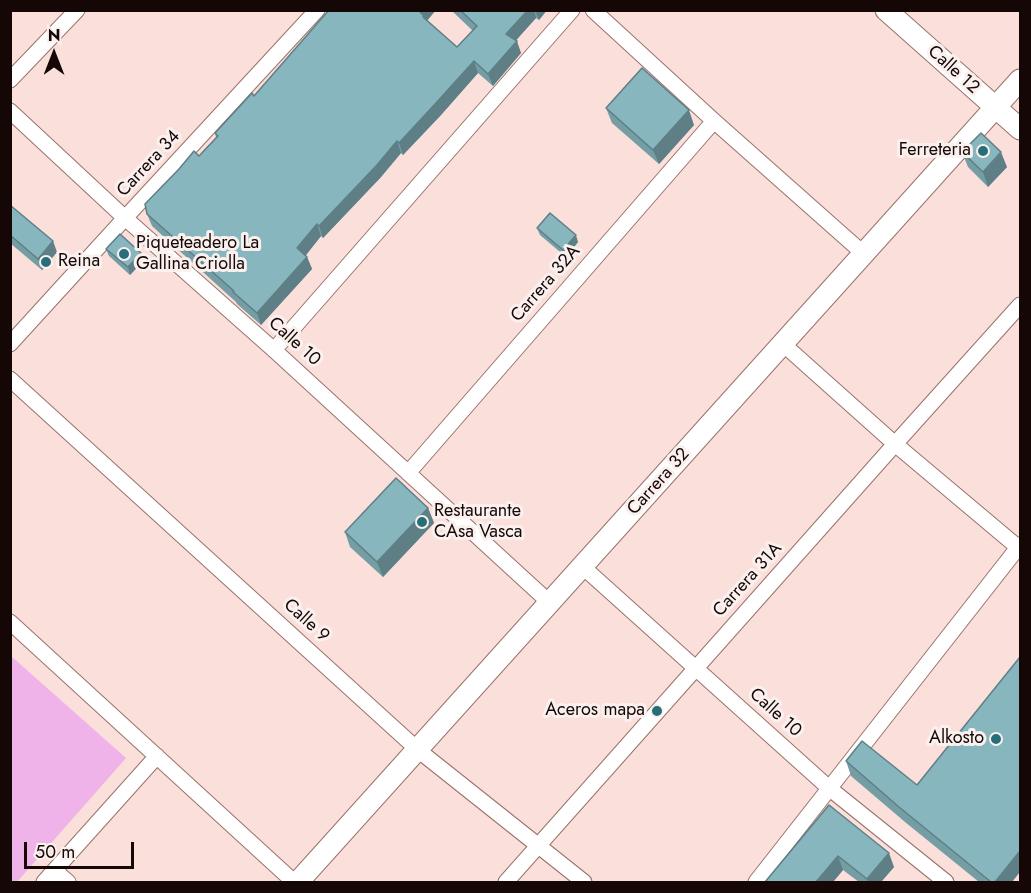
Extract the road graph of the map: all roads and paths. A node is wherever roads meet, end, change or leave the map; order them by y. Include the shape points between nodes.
1 (76, 10) edge
2 (317, 10) edge
3 (572, 10) edge
4 (593, 10) edge
5 (886, 10) edge
6 (10, 80) edge
7 (1020, 80) edge
8 (996, 108) junction
9 (10, 111) edge
10 (714, 121) junction
11 (1020, 129) edge
12 (125, 218) junction
13 (864, 254) junction
14 (1020, 305) edge
15 (10, 344) edge
16 (783, 345) junction
17 (274, 350) junction
18 (10, 378) edge
19 (895, 444) junction
20 (408, 472) junction
21 (1020, 547) edge
22 (583, 567) junction
23 (550, 603) junction
24 (10, 622) edge
25 (696, 668) junction
26 (418, 750) junction
27 (157, 756) junction
28 (829, 788) junction
29 (538, 846) junction
30 (55, 871) junction
31 (44, 882) edge
32 (68, 882) edge
33 (296, 882) edge
34 (506, 882) edge
35 (584, 882) edge
36 (756, 882) edge
37 (946, 882) edge

1 - 6 street
2 - 12 street, Carrera 34
3 - 17 street
4 - 10 street
5 - 8 street, Calle 12
7 - 8 street, Carrera 32
8 - 11 street, Calle 12
8 - 13 street, Carrera 32
9 - 12 street, Calle 10
10 - 13 street
10 - 20 street, Carrera 32A
12 - 15 street, Carrera 34
12 - 17 street, Calle 10
13 - 16 street, Carrera 32
14 - 19 street, Carrera 31A
16 - 19 street
16 - 22 street, Carrera 32
17 - 20 street, Calle 10
18 - 26 street, Calle 9
19 - 21 street
19 - 25 street, Carrera 31A
20 - 23 street, Calle 10
21 - 28 street
22 - 23 street, Carrera 32
22 - 25 street, Calle 10
23 - 26 street, Carrera 32
24 - 27 street
25 - 28 street, Calle 10
25 - 29 street, Carrera 31A
26 - 29 street, Calle 9
26 - 33 street, Carrera 32
27 - 30 street
27 - 33 street
28 - 36 street
28 - 37 street, Calle 10
29 - 34 street, Carrera 31A
29 - 35 street, Calle 9
30 - 31 street
30 - 32 street

